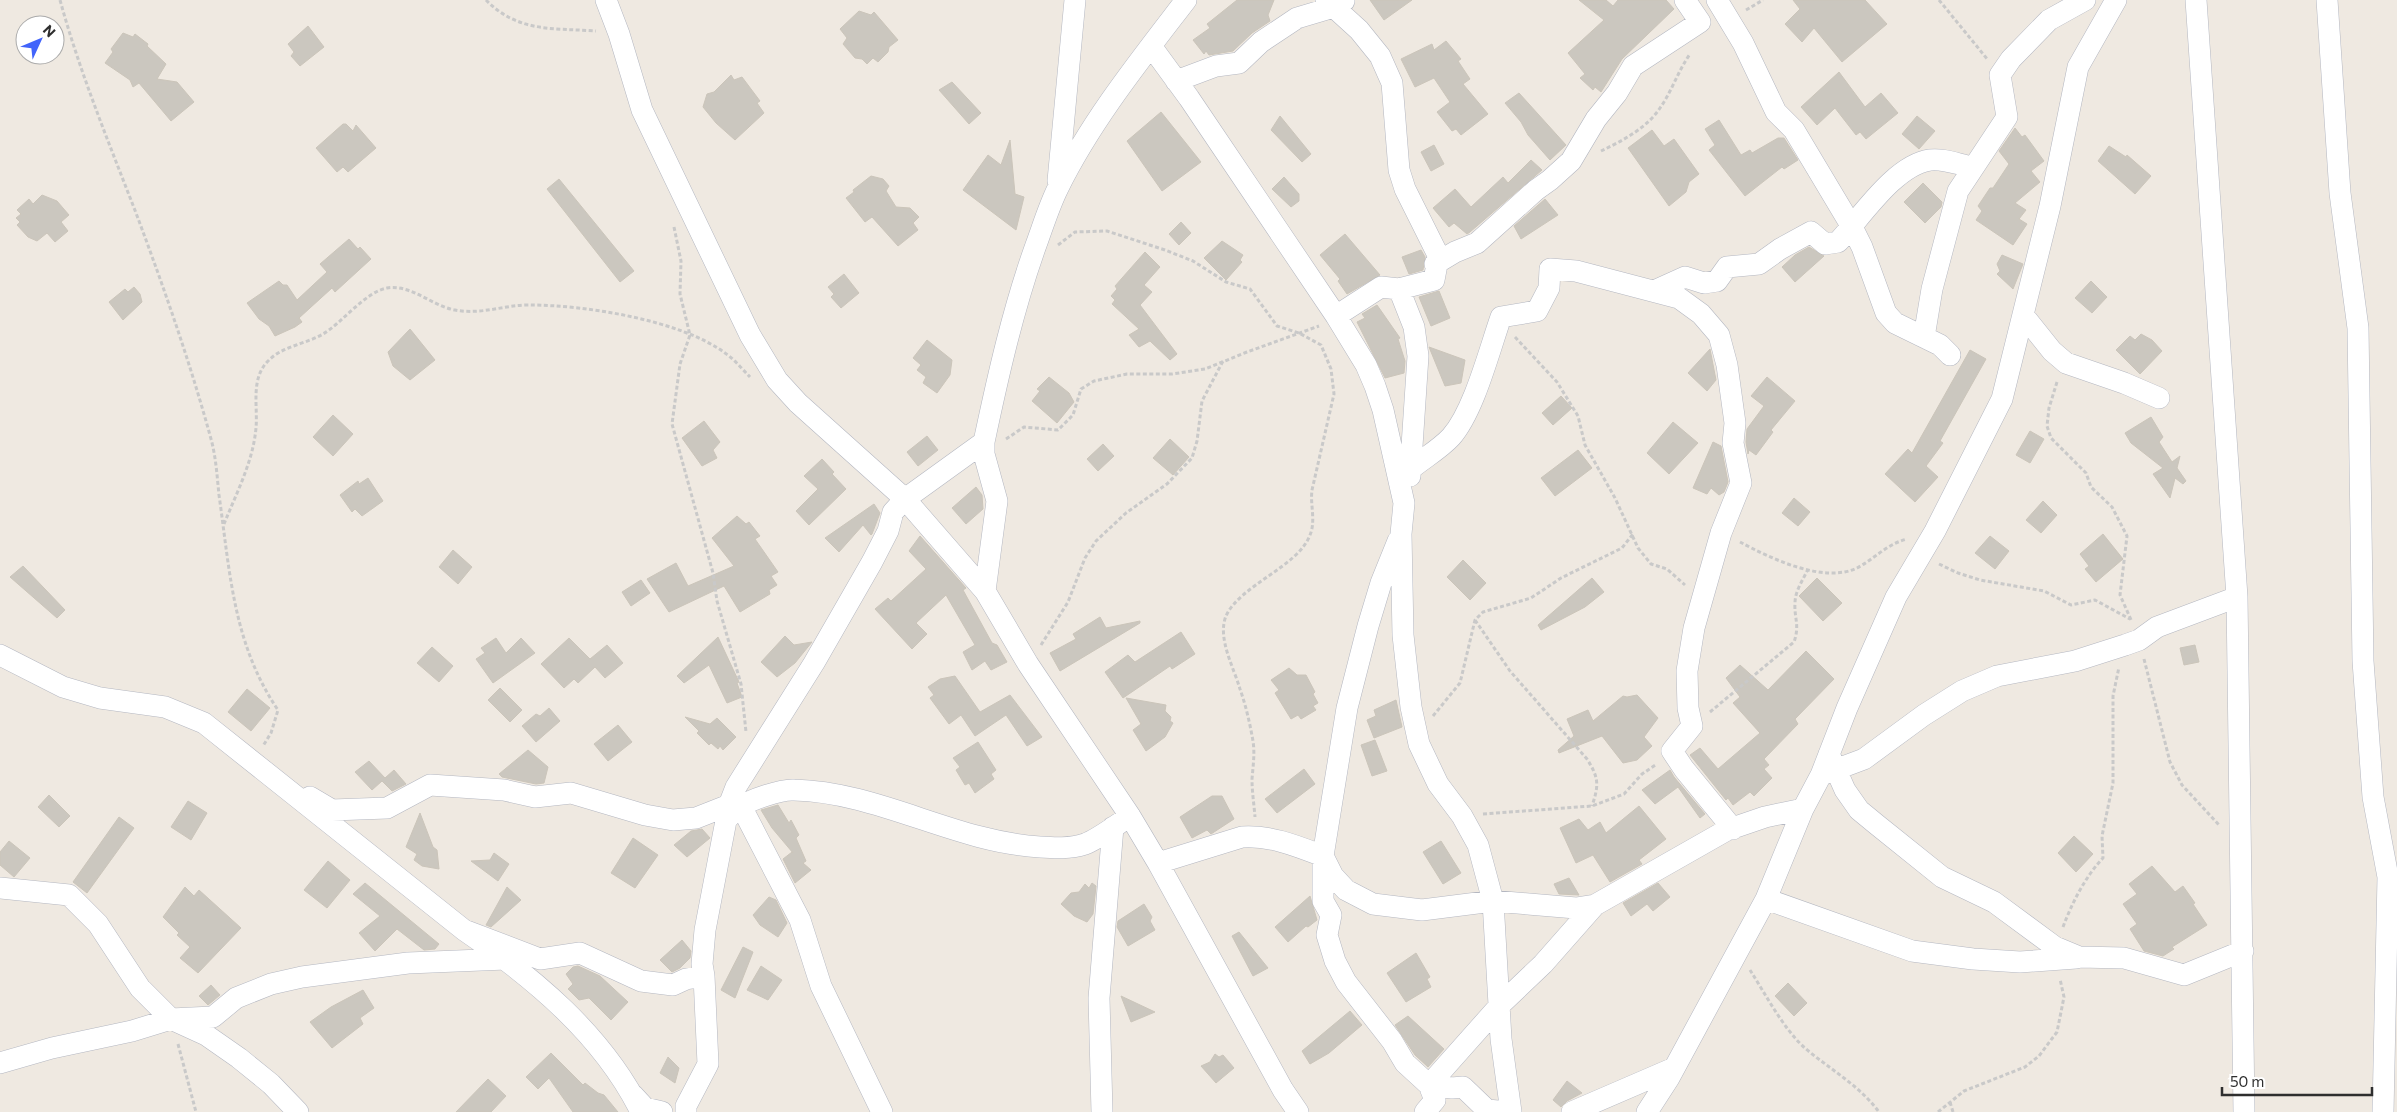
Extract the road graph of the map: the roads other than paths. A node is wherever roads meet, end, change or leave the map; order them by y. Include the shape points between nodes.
1 (606, 0) edge
2 (1074, 0) edge
3 (1186, 0) edge
4 (1686, 0) edge
5 (1716, 0) edge
6 (2085, 0) edge
7 (2116, 0) edge
8 (2196, 0) edge
9 (2327, 0) edge
10 (1335, 2) edge
11 (1151, 46) junction
12 (1176, 81) junction
13 (1973, 166) junction
14 (1058, 188) junction
15 (1852, 227) junction
16 (1435, 264) junction
17 (1399, 289) junction
18 (1654, 291) junction
19 (1336, 316) junction
20 (2024, 316) junction
21 (1924, 336) junction
22 (1950, 355) dead end
23 (2159, 398) dead end
24 (984, 448) junction
25 (1412, 468) junction
26 (904, 499) junction
27 (1404, 503) junction
28 (1401, 534) junction
29 (985, 591) junction
30 (2237, 596) junction
31 (0, 655) edge
32 (260, 767) junction
33 (1820, 780) junction
34 (732, 810) junction
35 (1859, 810) junction
36 (1121, 821) junction
37 (1734, 829) junction
38 (1323, 856) junction
39 (1158, 863) junction
40 (0, 888) edge
41 (1766, 899) junction
42 (1493, 901) junction
43 (1595, 906) junction
44 (464, 930) junction
45 (2243, 951) junction
46 (2055, 953) junction
47 (506, 959) junction
48 (704, 976) junction
49 (1500, 1004) junction
50 (171, 1019) junction
51 (0, 1064) edge
52 (1674, 1068) junction
53 (1429, 1085) junction
54 (1283, 1090) junction
55 (637, 1104) edge
56 (298, 1112) edge
57 (662, 1112) edge
58 (686, 1112) edge
59 (882, 1112) edge
60 (1102, 1112) edge
61 (1291, 1112) edge
62 (1298, 1112) edge
63 (1425, 1112) edge
64 (1509, 1112) edge
65 (1572, 1112) edge
66 (1647, 1112) edge
67 (2244, 1112) edge
68 (2383, 1112) edge

1 - 26 street via 642,110 750,335 778,380 798,402
2 - 14 street
3 - 11 street
4 - 16 street via 1700,22 1633,66 1571,161 1477,243
5 - 15 street via 1750,58 1776,112 1794,130
6 - 13 street via 2049,20 2000,75 2007,117
7 - 20 street via 2078,67
8 - 30 street
9 - 68 street via 2340,193 2358,328 2363,661 2373,797 2388,877
10 - 12 street via 1297,18 1261,42 1239,63 1216,66
10 - 16 street via 1380,56 1392,83 1399,170 1437,253
11 - 12 street
11 - 14 street via 1110,103
12 - 19 street
13 - 15 street via 1931,160 1908,167 1894,178
13 - 21 street via 1958,191 1932,290
14 - 24 street via 1031,258 999,368
15 - 18 street via 1838,242 1825,244 1811,232 1759,264 1727,268 1717,281 1704,283 1685,277
15 - 21 street via 1886,313 1895,323
16 - 17 street via 1434,280
17 - 19 street via 1381,287
17 - 25 street via 1414,327 1418,356
18 - 25 street via 1576,271 1550,268 1550,288 1537,311 1501,317 1464,416 1451,437
18 - 37 street via 1679,298 1701,314 1719,335 1735,423 1733,443 1741,483 1721,533 1694,628 1687,671 1692,726 1672,751
19 - 27 street via 1366,365 1383,410
20 - 23 street via 2066,363
20 - 33 street via 2002,399 1935,531 1896,597 1847,708
21 - 22 street
24 - 26 street
24 - 29 street via 997,501
25 - 27 street
26 - 29 street
26 - 34 street via 893,512 882,543 819,654 736,787
27 - 28 street
28 - 38 street via 1380,583 1347,708
28 - 42 street via 1406,673 1419,744 1438,784 1462,816 1478,845
29 - 36 street
30 - 33 street via 2157,627 2132,642 2075,661 1996,676 1962,691 1864,759
30 - 45 street
31 - 32 street via 63,686 100,698 165,707 186,714 204,723
32 - 34 street via 332,810 387,808 430,785 504,790 535,797 571,793 673,820
32 - 44 street
33 - 35 street
33 - 35 street
33 - 37 street via 1765,817
33 - 41 street
34 - 36 street via 792,790 847,797 948,828 1024,846 1063,848 1085,844
34 - 48 street via 705,930
34 - 59 street via 800,920 822,986
35 - 46 street via 1942,877 1994,902
36 - 39 street
36 - 60 street via 1099,998
37 - 43 street via 1727,830
38 - 39 street via 1270,839 1242,837
38 - 42 street via 1333,876 1346,890 1373,904 1422,910
38 - 53 street via 1323,901 1331,915 1327,935 1335,961 1346,982 1405,1063
39 - 54 street
40 - 50 street via 69,895 98,924 140,988
41 - 46 street via 1912,951 1973,960 2020,962
41 - 52 street
42 - 43 street via 1576,908
42 - 49 street
43 - 49 street via 1543,964
44 - 47 street
44 - 48 street via 540,959 580,953 641,981 673,985
45 - 46 street via 2184,975 2124,958
45 - 67 street
47 - 50 street via 408,963 302,977 271,984 236,998 212,1017
47 - 55 street via 567,1012 603,1053
48 - 58 street via 708,1064
49 - 53 street
49 - 64 street
50 - 51 street
50 - 56 street via 206,1035 239,1058
52 - 65 street
52 - 66 street
53 - 63 street via 1434,1100
53 - 64 street via 1463,1087 1487,1110
54 - 61 street
54 - 62 street
55 - 57 street

